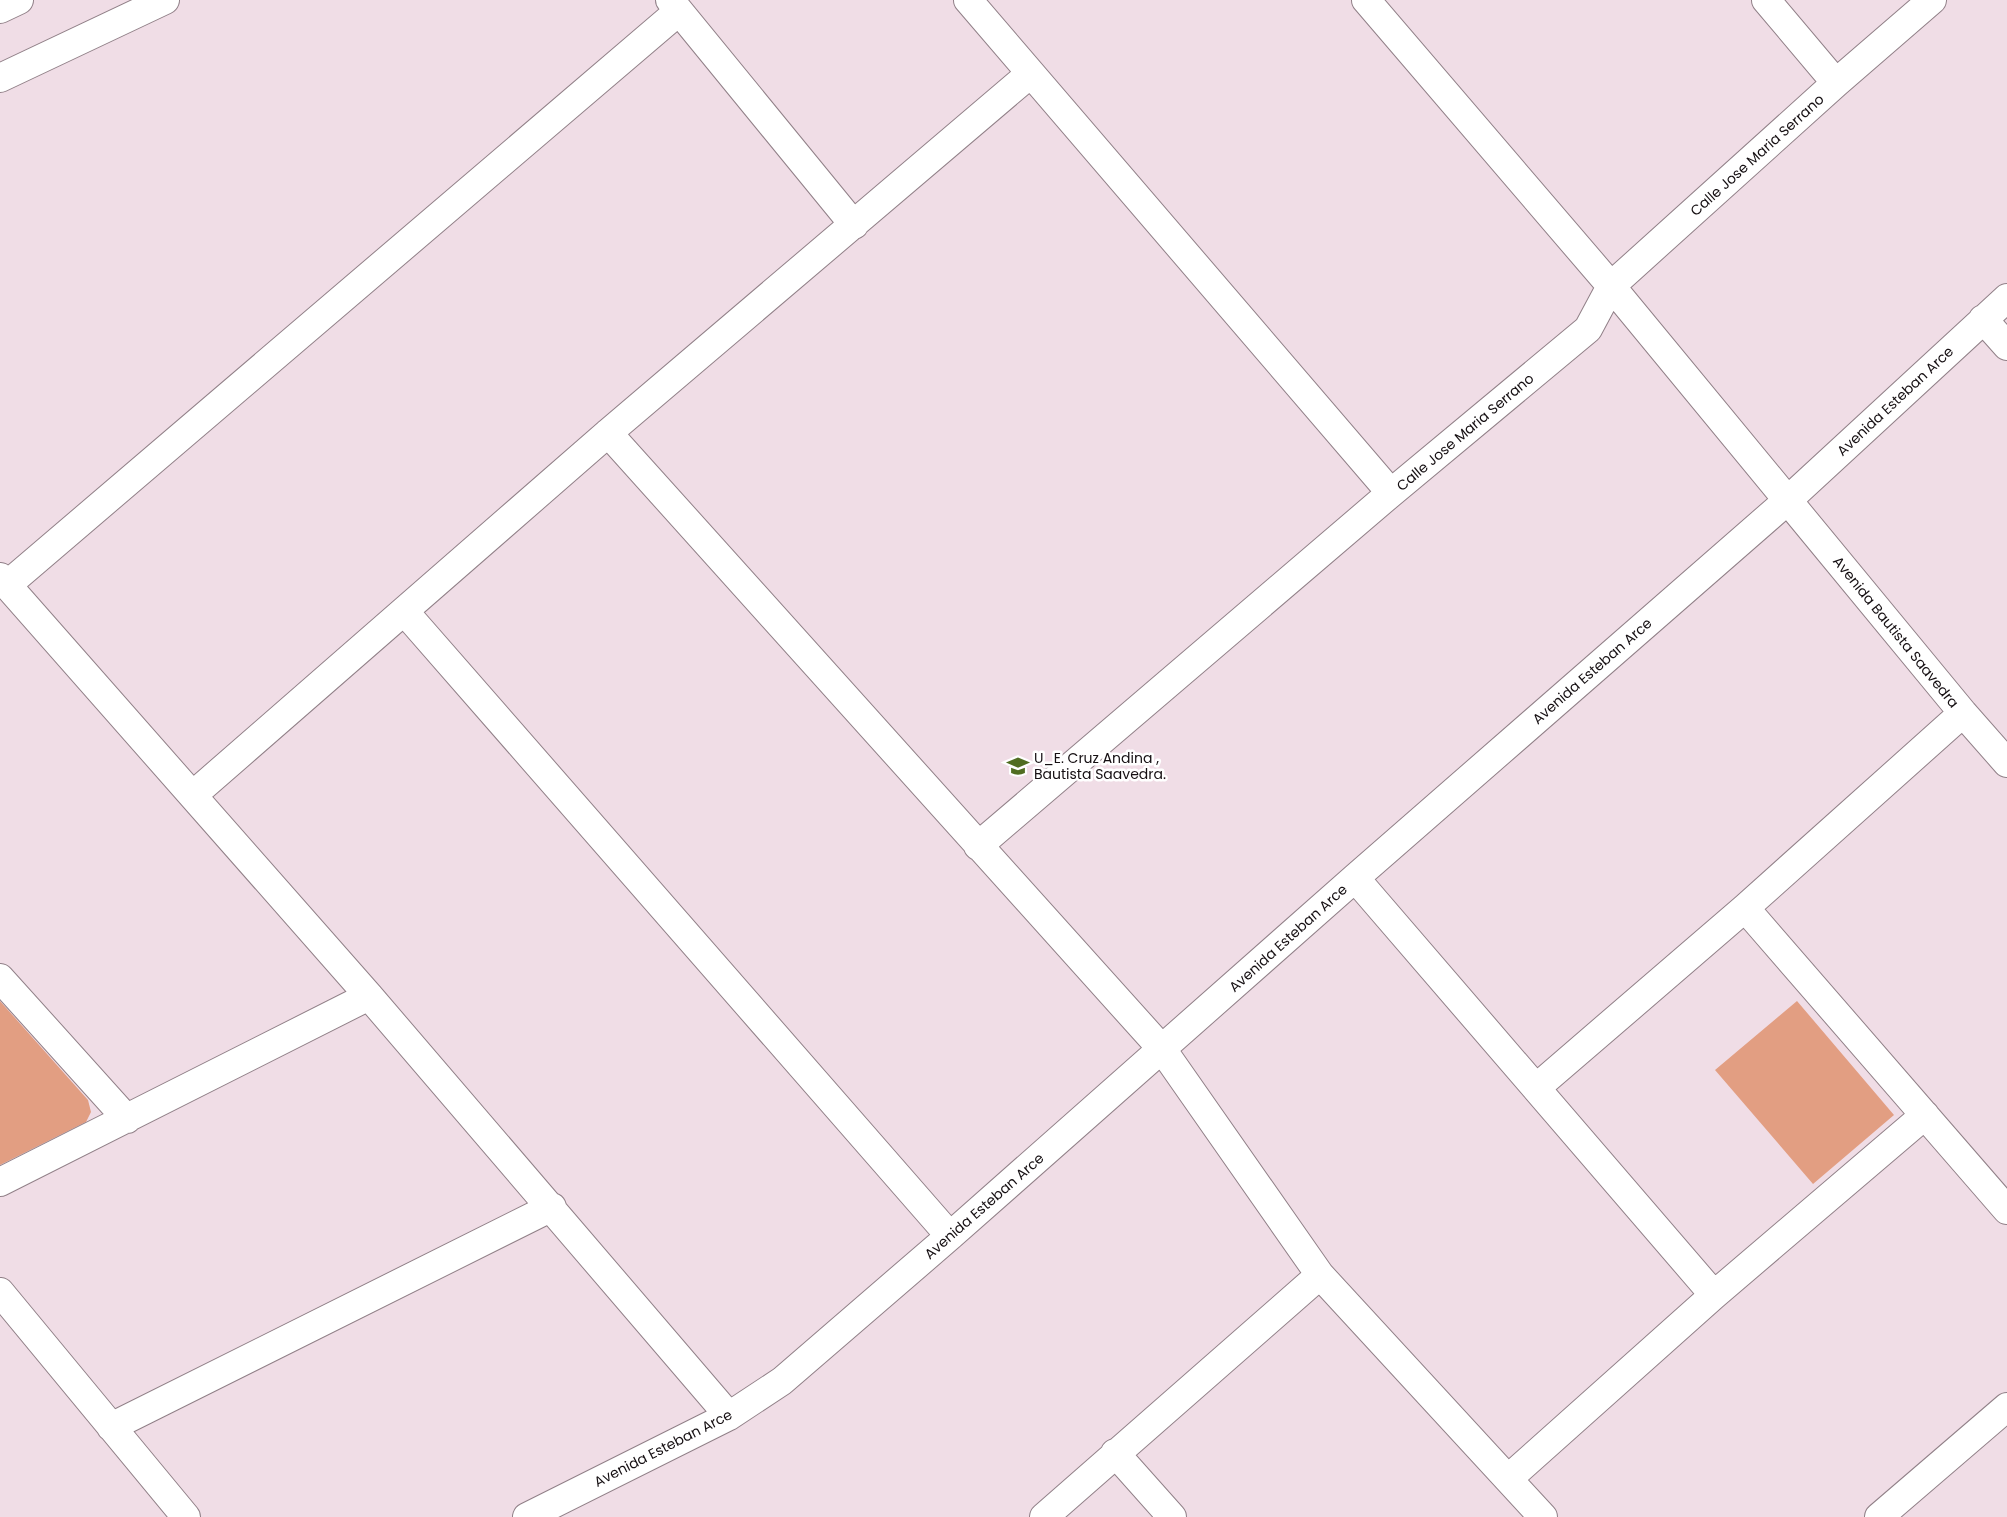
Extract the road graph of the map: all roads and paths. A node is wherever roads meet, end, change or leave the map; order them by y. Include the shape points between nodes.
1 (19, 0) edge
2 (165, 0) edge
3 (968, 0) edge
4 (1366, 0) edge
5 (1766, 0) edge
6 (1932, 0) edge
7 (674, 5) edge
8 (0, 9) edge
9 (1030, 74) junction
10 (0, 78) edge
11 (1836, 84) junction
12 (854, 225) junction
13 (1611, 286) junction
14 (2007, 298) edge
15 (1983, 319) junction
16 (2007, 346) edge
17 (608, 433) junction
18 (1391, 493) junction
19 (1788, 500) junction
20 (4, 581) edge
21 (404, 611) junction
22 (1962, 713) junction
23 (2007, 763) edge
24 (193, 795) junction
25 (978, 846) junction
26 (1355, 878) junction
27 (1746, 908) junction
28 (0, 978) edge
29 (368, 996) junction
30 (1162, 1050) junction
31 (1536, 1088) junction
32 (1925, 1115) junction
33 (127, 1119) junction
34 (0, 1182) edge
35 (552, 1207) junction
36 (2007, 1210) edge
37 (950, 1236) junction
38 (1320, 1275) junction
39 (0, 1292) edge
40 (1714, 1295) junction
41 (2007, 1407) edge
42 (730, 1416) junction
43 (111, 1427) junction
44 (1115, 1453) junction
45 (1509, 1478) junction
46 (534, 1515) edge
47 (186, 1517) edge
48 (1044, 1517) edge
49 (1172, 1517) edge
50 (1543, 1517) edge
51 (1879, 1517) edge

1 - 8 main road
2 - 10 main road
3 - 9 main road
4 - 13 main road, Avenida Bautista Saavedra
5 - 11 main road
6 - 11 main road, Calle Jose Maria Serrano
7 - 12 main road
7 - 20 main road
9 - 12 main road
9 - 18 main road
11 - 13 main road, Calle Jose Maria Serrano
12 - 17 main road
13 - 18 main road, Calle Jose Maria Serrano via 1588,329
13 - 19 main road, Avenida Bautista Saavedra
14 - 15 main road, Avenida Esteban Arce
15 - 16 main road
15 - 19 main road, Avenida Esteban Arce
17 - 21 main road
17 - 25 main road
18 - 25 main road, Calle Jose Maria Serrano
19 - 22 main road, Avenida Bautista Saavedra
19 - 26 main road, Avenida Esteban Arce
20 - 24 main road
21 - 24 main road
21 - 37 main road
22 - 23 main road, Avenida Bautista Saavedra
22 - 27 main road
24 - 29 main road
25 - 30 main road
26 - 30 main road, Avenida Esteban Arce
26 - 31 main road
27 - 31 main road
27 - 32 main road
28 - 33 main road
29 - 33 main road
29 - 35 main road
30 - 37 main road, Avenida Esteban Arce
30 - 38 main road
31 - 40 main road
32 - 36 main road
32 - 40 main road
33 - 34 main road
35 - 42 main road
35 - 43 main road
37 - 42 main road, Avenida Esteban Arce via 782,1382
38 - 44 main road
38 - 45 main road
39 - 43 main road
40 - 45 main road
41 - 51 main road
42 - 46 main road, Avenida Esteban Arce
43 - 47 main road
44 - 48 main road
44 - 49 main road
45 - 50 main road

